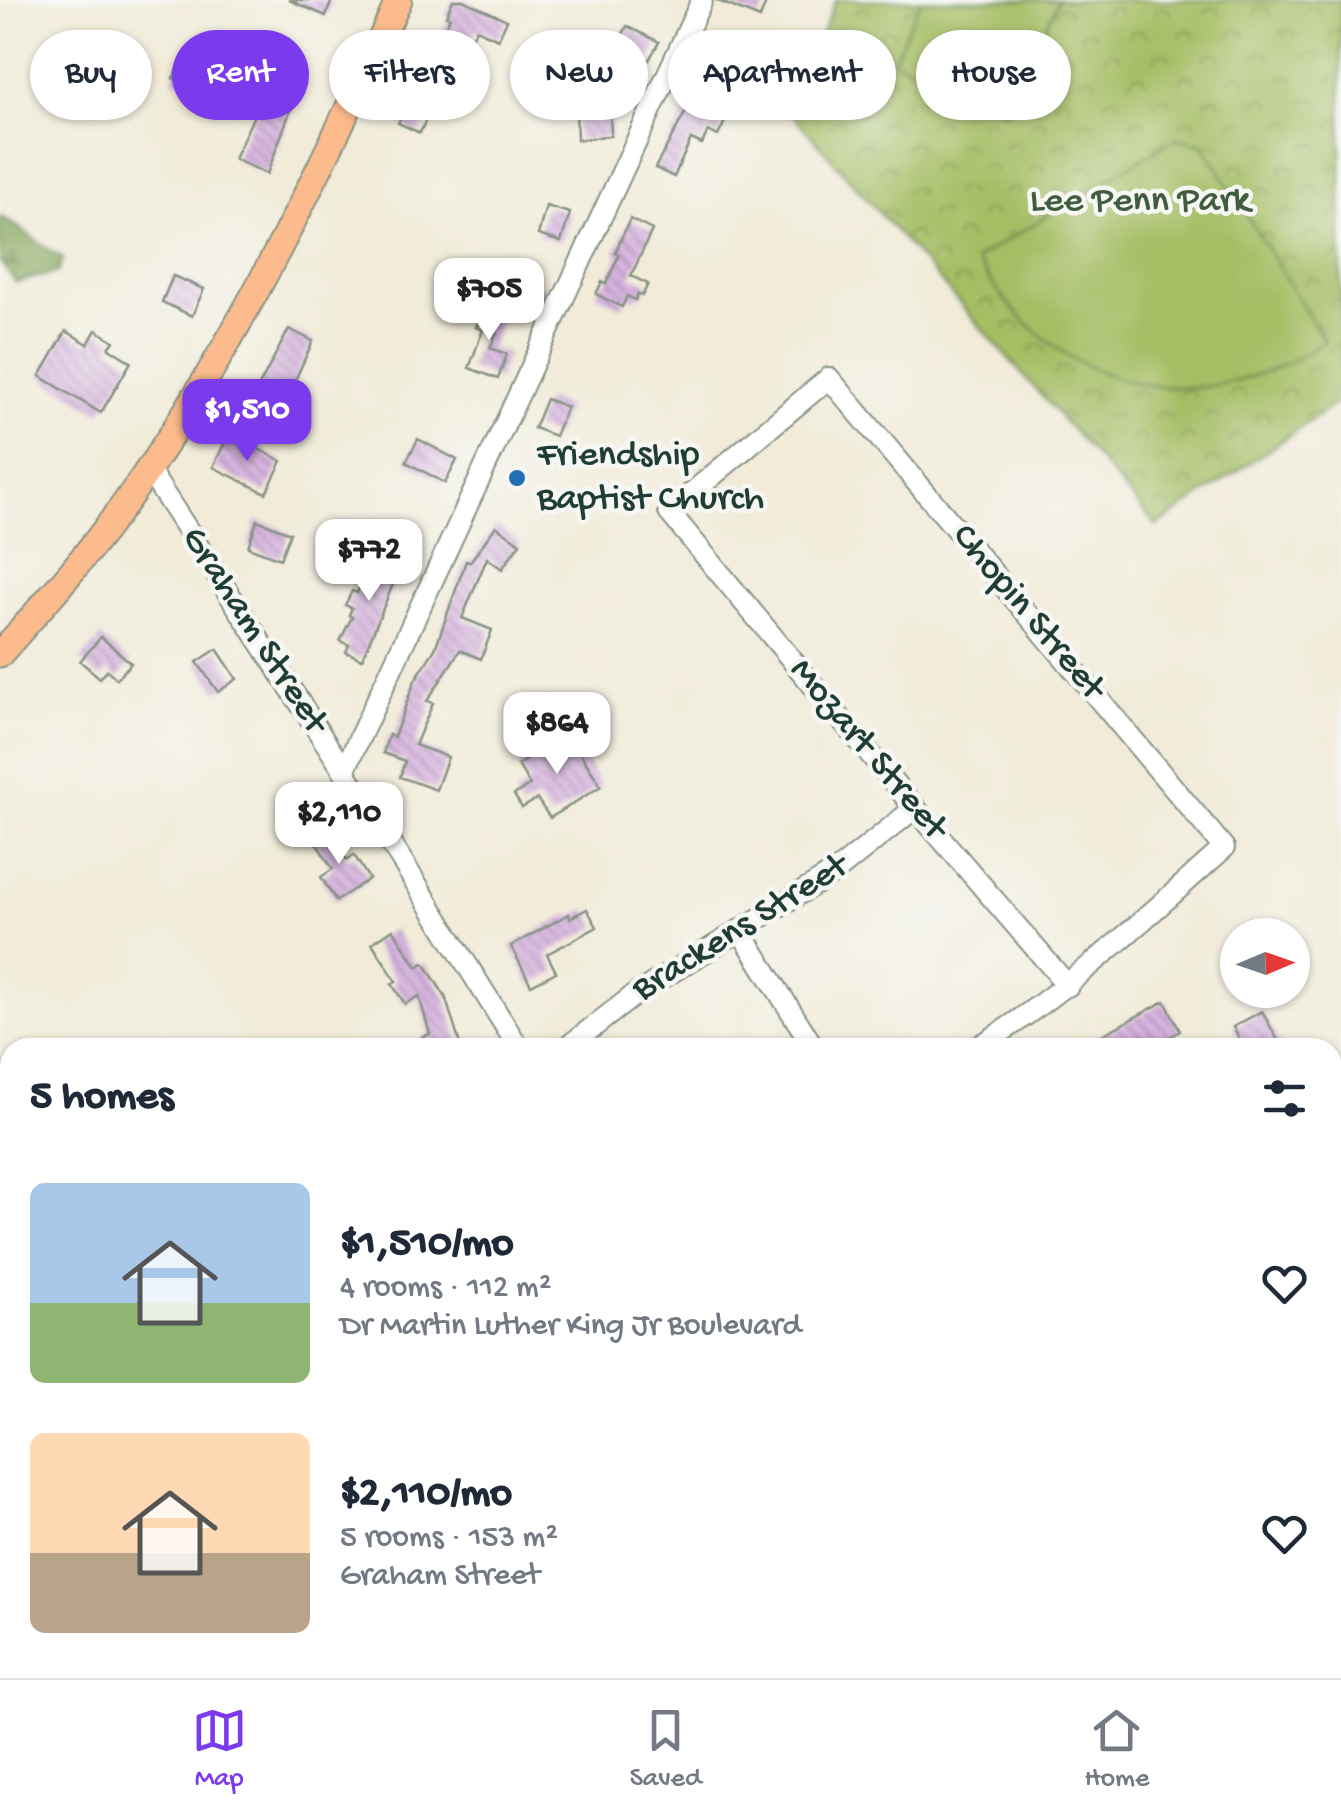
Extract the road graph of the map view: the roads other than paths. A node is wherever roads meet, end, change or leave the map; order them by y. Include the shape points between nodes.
1 (399, 0) edge
2 (702, 0) edge
3 (148, 469) junction
4 (670, 512) joint
5 (0, 654) edge
6 (344, 772) junction
7 (915, 808) junction
8 (740, 930) junction
9 (1068, 986) junction
10 (513, 1038) edge
11 (579, 1038) edge
12 (808, 1038) edge
13 (993, 1038) edge

1 - 3 main road via 333,144
2 - 6 street
3 - 5 main road via 78,566
3 - 6 street, Graham Street
4 - 7 street, Mozart Street
4 - 9 street, Chopin Street via 829,378 1224,848
6 - 10 street, Graham Street
7 - 8 street, Brackens Street via 848,863
7 - 9 street, Mozart Street
8 - 11 street, Brackens Street
8 - 12 street
9 - 13 street

